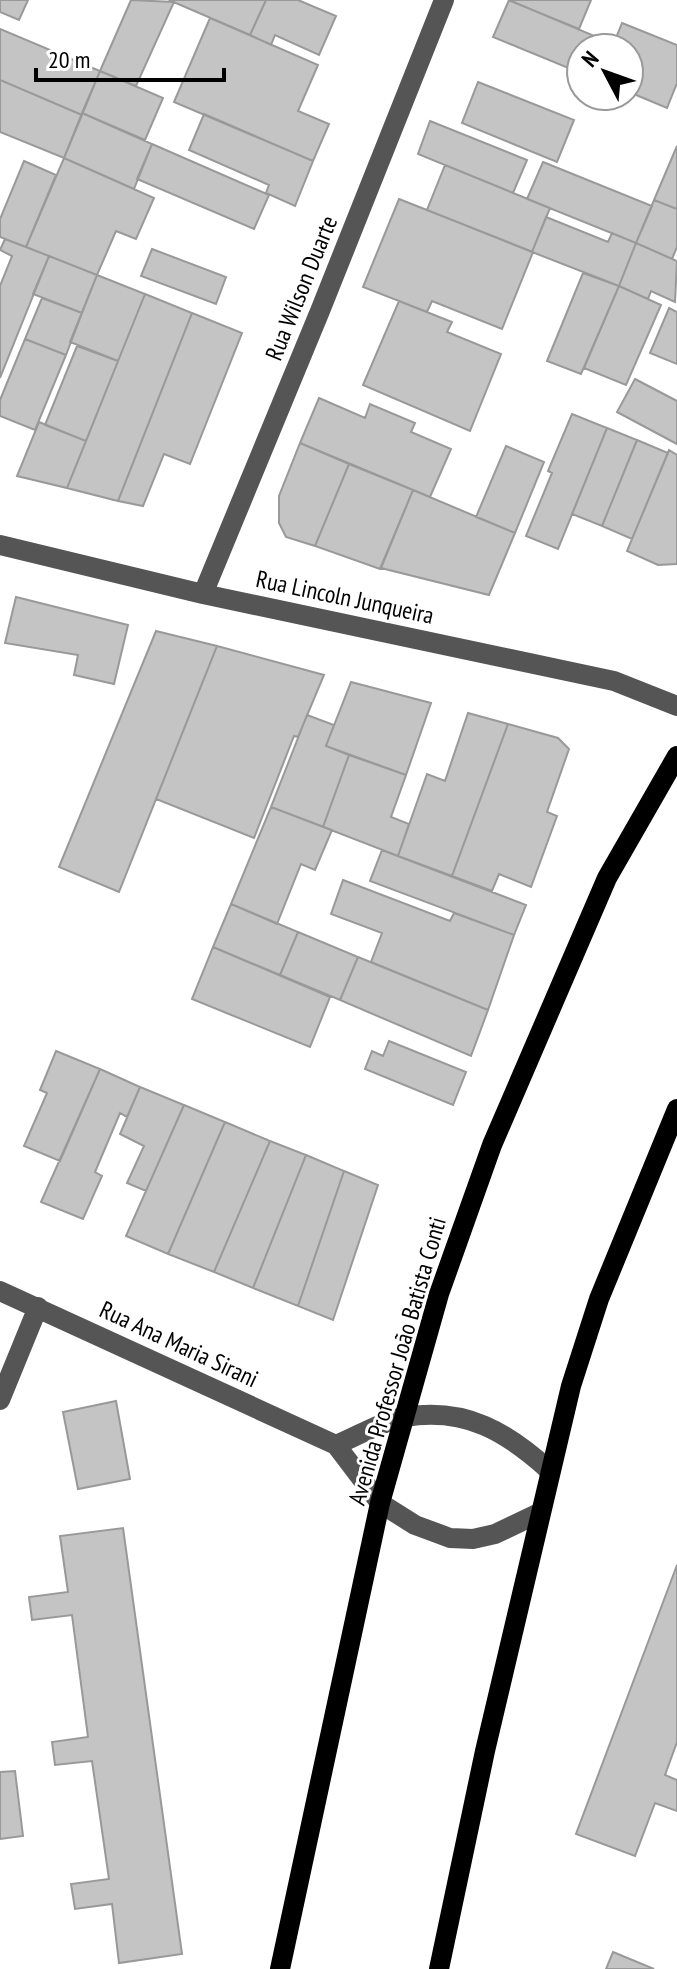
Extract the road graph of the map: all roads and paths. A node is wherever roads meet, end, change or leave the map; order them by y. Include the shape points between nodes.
1 (444, 0) edge
2 (0, 545) edge
3 (203, 594) junction
4 (677, 706) edge
5 (677, 756) edge
6 (677, 1109) edge
7 (0, 1291) edge
8 (38, 1307) junction
9 (0, 1400) edge
10 (403, 1417) junction
11 (336, 1445) junction
12 (550, 1471) junction
13 (380, 1503) junction
14 (539, 1513) junction
15 (280, 1969) edge
16 (439, 1969) edge

1 - 3 street, Rua Wilson Duarte
2 - 3 street, Rua Lincoln Junqueira
3 - 4 street, Rua Lincoln Junqueira via 614,681
5 - 10 main road, Avenida Professor João Batista Conti via 607,878 492,1145 439,1294
6 - 12 main road via 599,1299
7 - 8 street, Rua Ana Maria Sirani
8 - 9 street
8 - 11 street, Rua Ana Maria Sirani
10 - 11 street
10 - 12 street via 448,1416 495,1428
10 - 13 main road, Avenida Professor João Batista Conti
11 - 13 street, Rua Ana Maria Sirani
12 - 14 main road
13 - 14 street, Rua Ana Maria Sirani via 415,1525 450,1538 495,1534
13 - 15 main road, Avenida Professor João Batista Conti
14 - 16 main road

